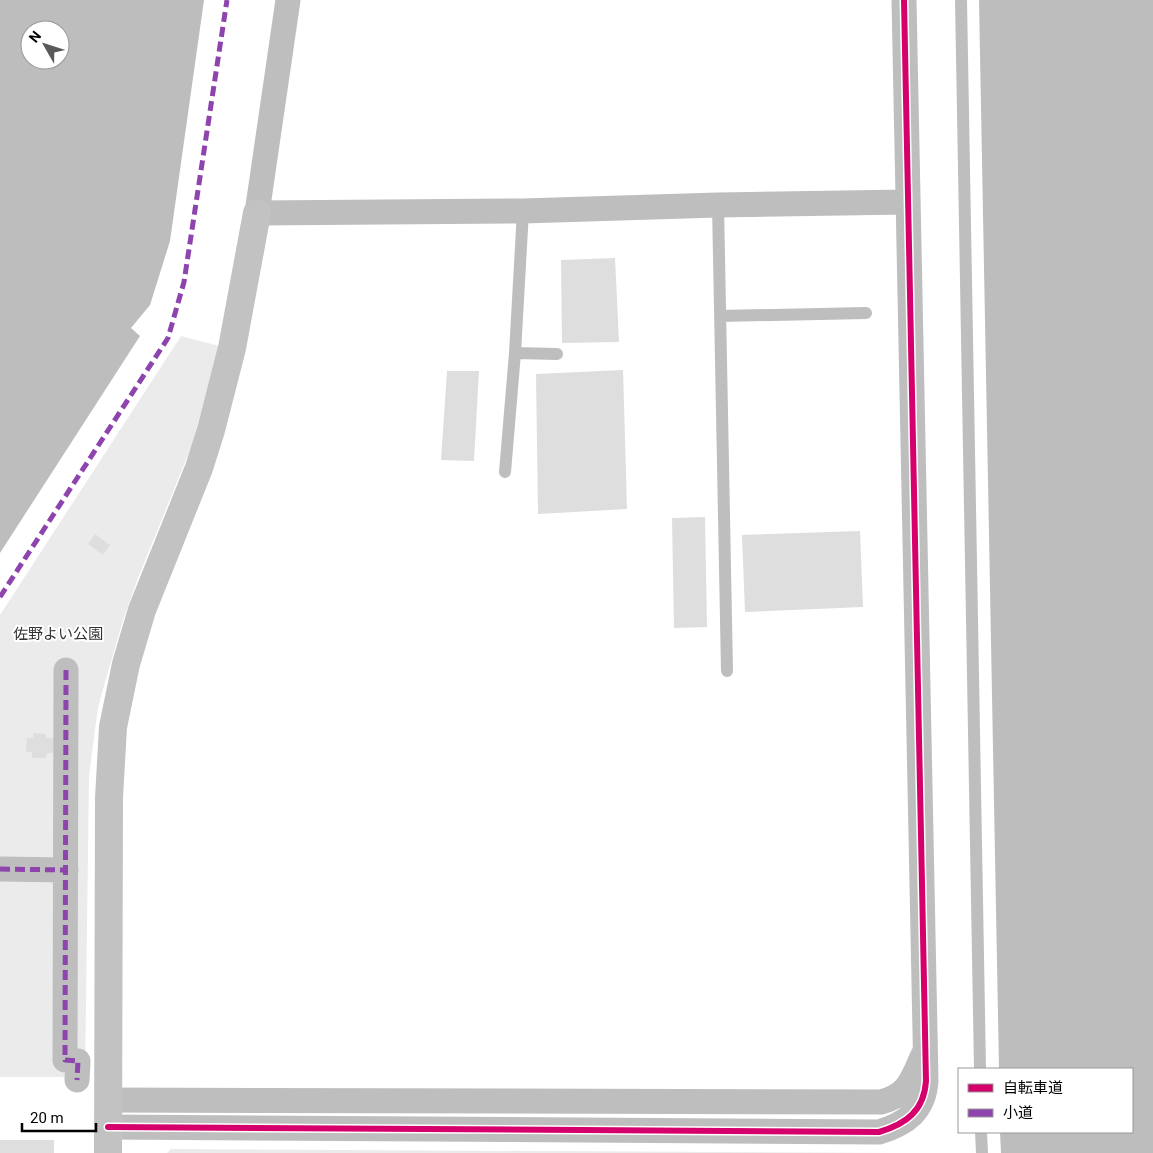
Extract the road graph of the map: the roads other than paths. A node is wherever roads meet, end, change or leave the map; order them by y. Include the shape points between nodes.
1 (288, 0) edge
2 (904, 0) edge
3 (961, 0) edge
4 (907, 202) junction
5 (718, 205) junction
6 (523, 211) junction
7 (258, 213) junction
8 (866, 314) dead end
9 (720, 316) junction
10 (515, 353) junction
11 (557, 354) dead end
12 (505, 472) dead end
13 (66, 670) dead end
14 (727, 671) dead end
15 (0, 869) edge
16 (66, 870) junction
17 (925, 1051) junction
18 (980, 1068) edge
19 (76, 1080) dead end
20 (108, 1100) junction
21 (981, 1133) edge
22 (108, 1140) edge
23 (982, 1153) edge

1 - 7 street
2 - 4 street
3 - 18 lane
4 - 5 street
4 - 17 street
5 - 6 street
5 - 9 lane
6 - 7 street
6 - 10 lane
7 - 20 street via 232,348 211,430 142,610 113,727 108,798
8 - 9 lane
9 - 14 lane
10 - 11 lane
10 - 12 lane
13 - 16 street
15 - 16 street
16 - 19 street via 65,1060 78,1061
17 - 20 street via 902,1094 882,1102
17 - 22 street via 922,1101 909,1118 879,1132
20 - 22 street
21 - 23 lane

